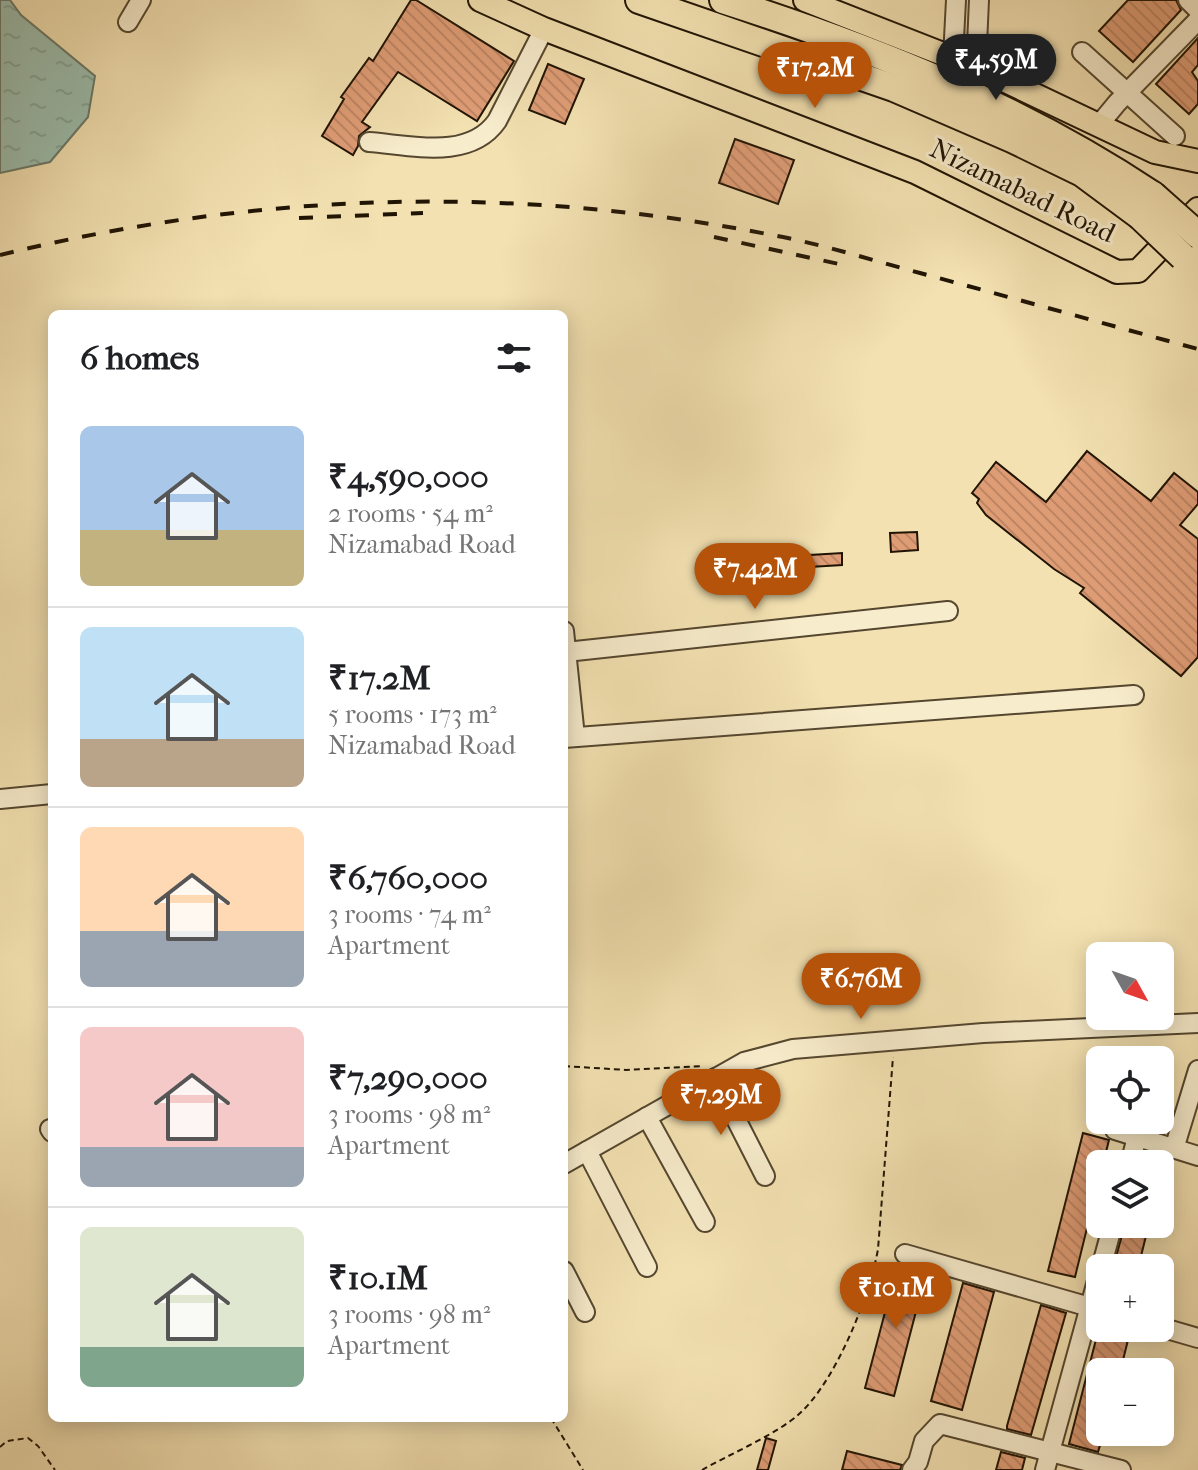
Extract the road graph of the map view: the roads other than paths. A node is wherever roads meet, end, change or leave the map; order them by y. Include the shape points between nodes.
1 (141, 0) edge
2 (480, 0) edge
3 (639, 0) edge
4 (723, 0) edge
5 (805, 0) edge
6 (956, 0) edge
7 (979, 0) edge
8 (1188, 0) edge
9 (1198, 10) edge
10 (1198, 20) edge
11 (128, 22) dead end
12 (544, 29) junction
13 (1082, 52) dead end
14 (953, 58) junction
15 (976, 67) junction
16 (1128, 93) junction
17 (1098, 126) junction
18 (1175, 136) dead end
19 (369, 142) dead end
20 (1198, 161) edge
21 (1147, 206) junction
22 (1198, 209) edge
23 (1198, 235) edge
24 (1190, 264) edge
25 (948, 611) dead end
26 (568, 652) edge
27 (568, 694) edge
28 (1134, 695) dead end
29 (570, 737) edge
30 (48, 794) edge
31 (0, 799) edge
32 (1198, 1023) edge
33 (1198, 1070) edge
34 (714, 1071) junction
35 (647, 1117) junction
36 (1128, 1134) edge
37 (1137, 1137) junction
38 (1174, 1149) junction
39 (1134, 1150) edge
40 (587, 1151) junction
41 (1198, 1156) edge
42 (568, 1162) edge
43 (765, 1176) dead end
44 (705, 1222) dead end
45 (905, 1254) dead end
46 (647, 1267) dead end
47 (568, 1279) edge
48 (1086, 1305) edge
49 (585, 1312) dead end
50 (1174, 1331) edge
51 (1086, 1336) edge
52 (1198, 1338) edge
53 (1050, 1450) junction
54 (912, 1470) edge
55 (1045, 1470) edge
56 (1121, 1470) edge

1 - 11 street
2 - 12 main road, Nizamabad Road
3 - 21 highway, Nizamabad Road via 907,93
4 - 21 highway, Nizamabad Road via 932,75 1094,156
5 - 14 main road
6 - 14 street
7 - 15 street
8 - 9 street
10 - 16 street
12 - 19 street via 492,129 473,142 445,148
12 - 22 main road, Nizamabad Road via 915,172 1117,272 1138,271
13 - 16 street
14 - 15 main road
15 - 17 main road
16 - 17 street
16 - 18 street
17 - 20 main road via 1155,152
21 - 23 highway, bridge
21 - 24 highway, bridge
25 - 26 street
27 - 29 street
28 - 29 street
30 - 31 street
32 - 34 street via 793,1049
33 - 38 street
34 - 35 street
34 - 43 street
35 - 40 street
35 - 44 street
36 - 37 street
37 - 38 street
37 - 39 street
38 - 41 street
40 - 42 street
40 - 46 street
45 - 48 street
47 - 49 street
50 - 52 street
51 - 53 street
53 - 54 street via 940,1424 924,1441
53 - 55 street
53 - 56 street

